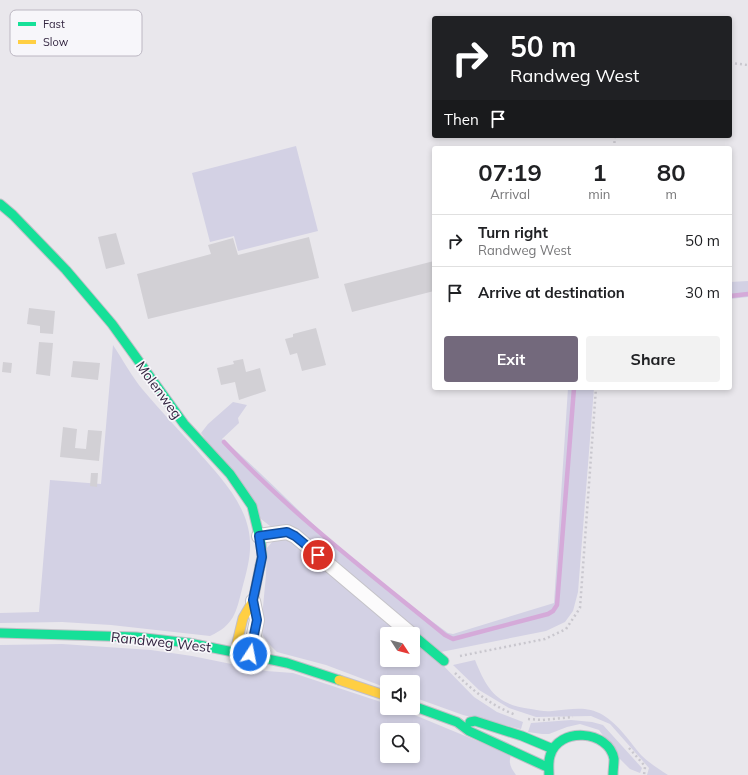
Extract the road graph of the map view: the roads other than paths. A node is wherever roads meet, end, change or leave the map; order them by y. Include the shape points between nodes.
1 (0, 204) edge
2 (259, 536) junction
3 (253, 600) junction
4 (403, 627) edge
5 (0, 633) edge
6 (420, 642) edge
7 (235, 651) junction
8 (250, 654) junction
9 (444, 661) road end
10 (380, 694) edge
11 (420, 709) edge
12 (457, 722) junction
13 (553, 749) junction
14 (548, 771) edge
15 (613, 773) edge
16 (623, 775) edge

1 - 2 street, Molenweg via 82,288 112,324 184,424 230,474 252,506
2 - 3 street, Molenweg via 262,557
2 - 4 street via 287,532 295,536
3 - 7 street, Molenweg via 243,618
3 - 8 street, Molenweg via 257,620
5 - 7 street, Randweg West via 136,637
6 - 9 street
7 - 8 street, Randweg West
8 - 10 street, Randweg West via 287,663
11 - 12 street
12 - 13 street via 475,722 522,736
12 - 14 street via 469,731
13 - 14 street via 549,757
13 - 15 street via 560,740 571,735 593,736 603,741 610,750 614,761
15 - 16 street

